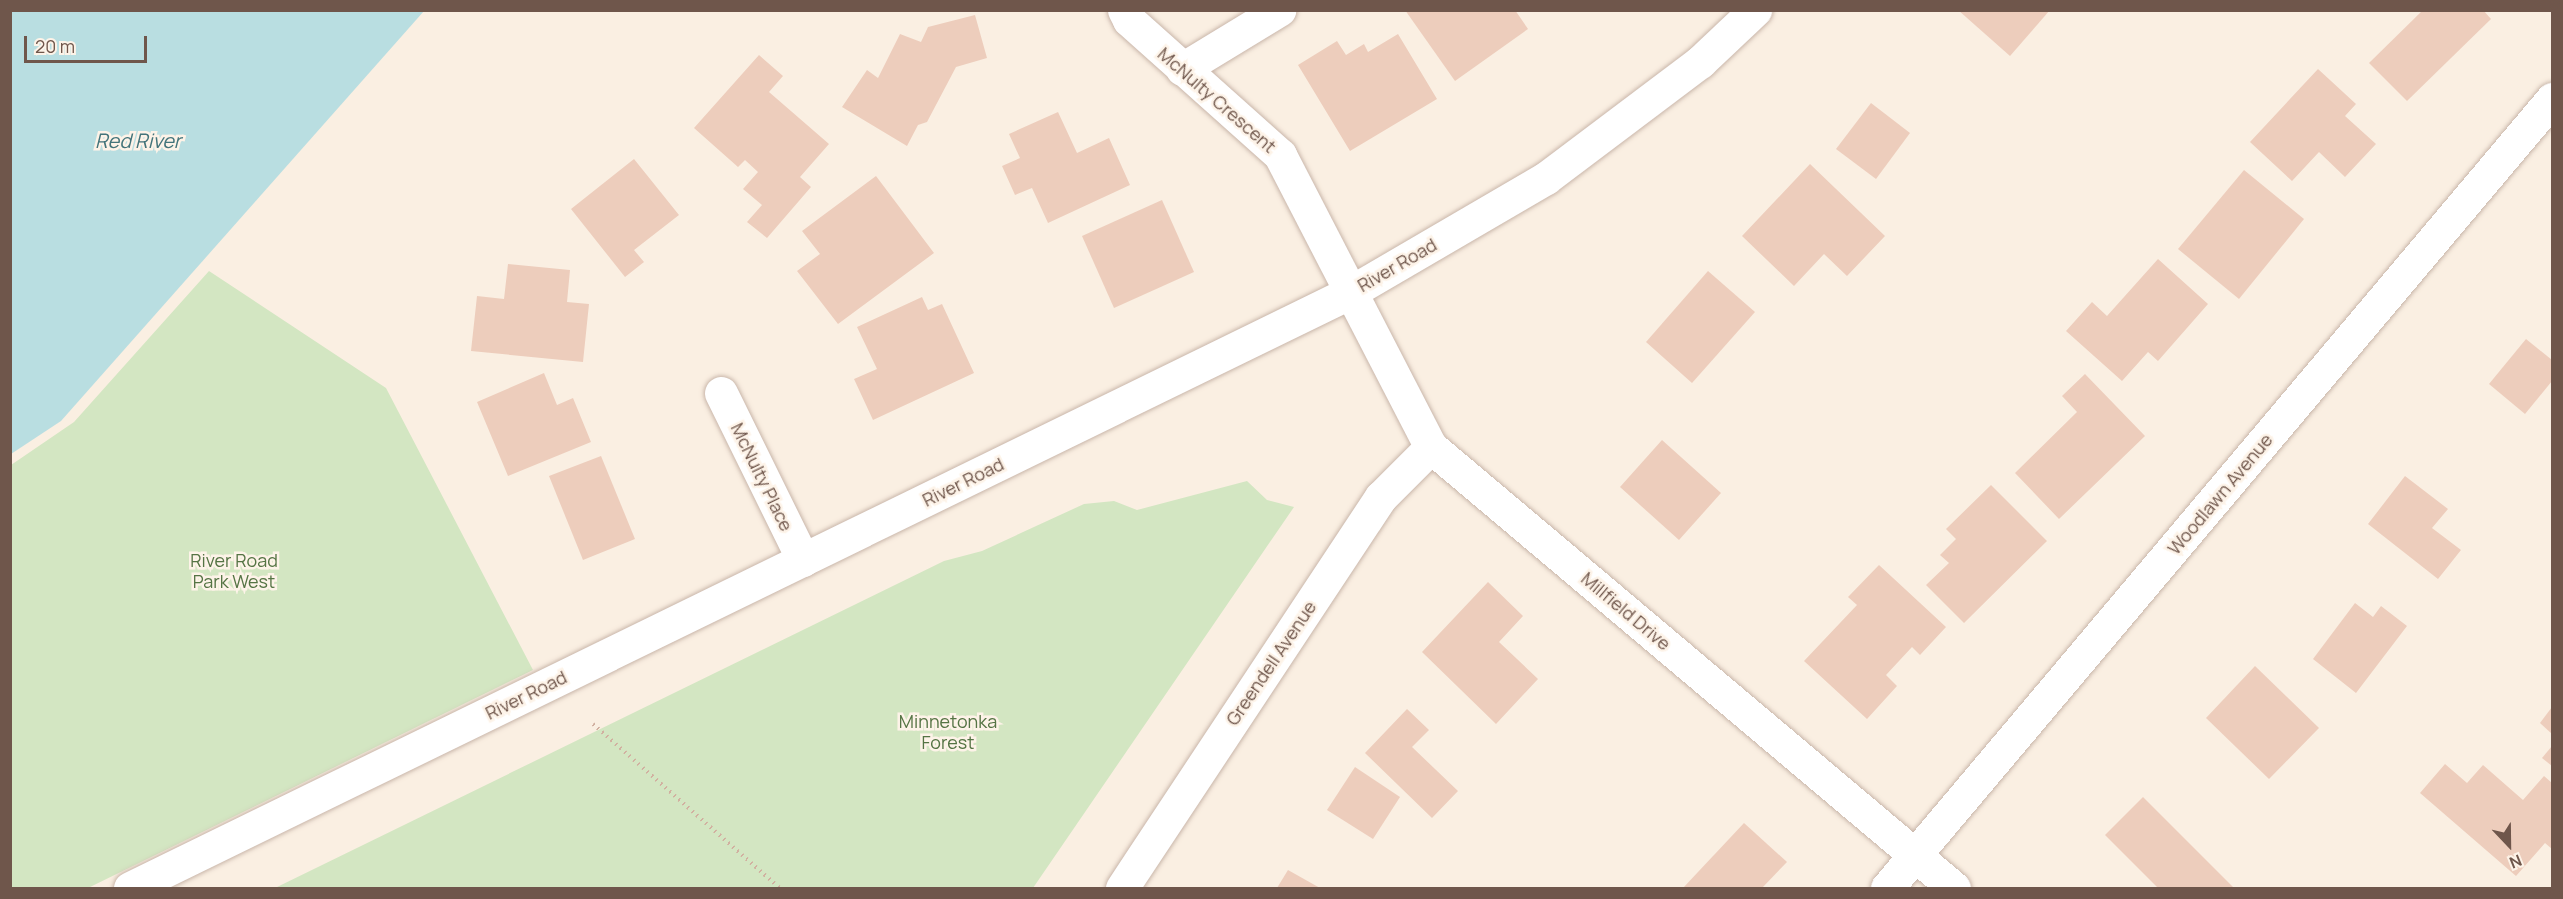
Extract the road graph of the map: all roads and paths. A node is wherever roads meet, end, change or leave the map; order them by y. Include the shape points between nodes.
1 (1124, 10) edge
2 (1279, 10) edge
3 (1755, 10) edge
4 (1182, 69) junction
5 (2553, 99) edge
6 (1349, 293) junction
7 (721, 393) dead end
8 (1431, 447) junction
9 (803, 560) junction
10 (593, 724) dead end
11 (1915, 855) junction
12 (130, 888) edge
13 (780, 888) edge
14 (1122, 888) edge
15 (1887, 888) edge
16 (1954, 888) edge

1 - 4 street, McNulty Crescent via 1129,20
2 - 4 street
3 - 6 street, River Road via 1700,62 1546,178
4 - 6 street, McNulty Crescent via 1280,155
5 - 11 street, Woodlawn Avenue
6 - 8 street, Millfield Drive
6 - 9 street, River Road
7 - 9 street, McNulty Place
8 - 11 street, Millfield Drive
8 - 14 street, Greendell Avenue via 1381,497
9 - 12 street, River Road
10 - 13 path
11 - 15 street, Woodlawn Avenue
11 - 16 street, Millfield Drive

